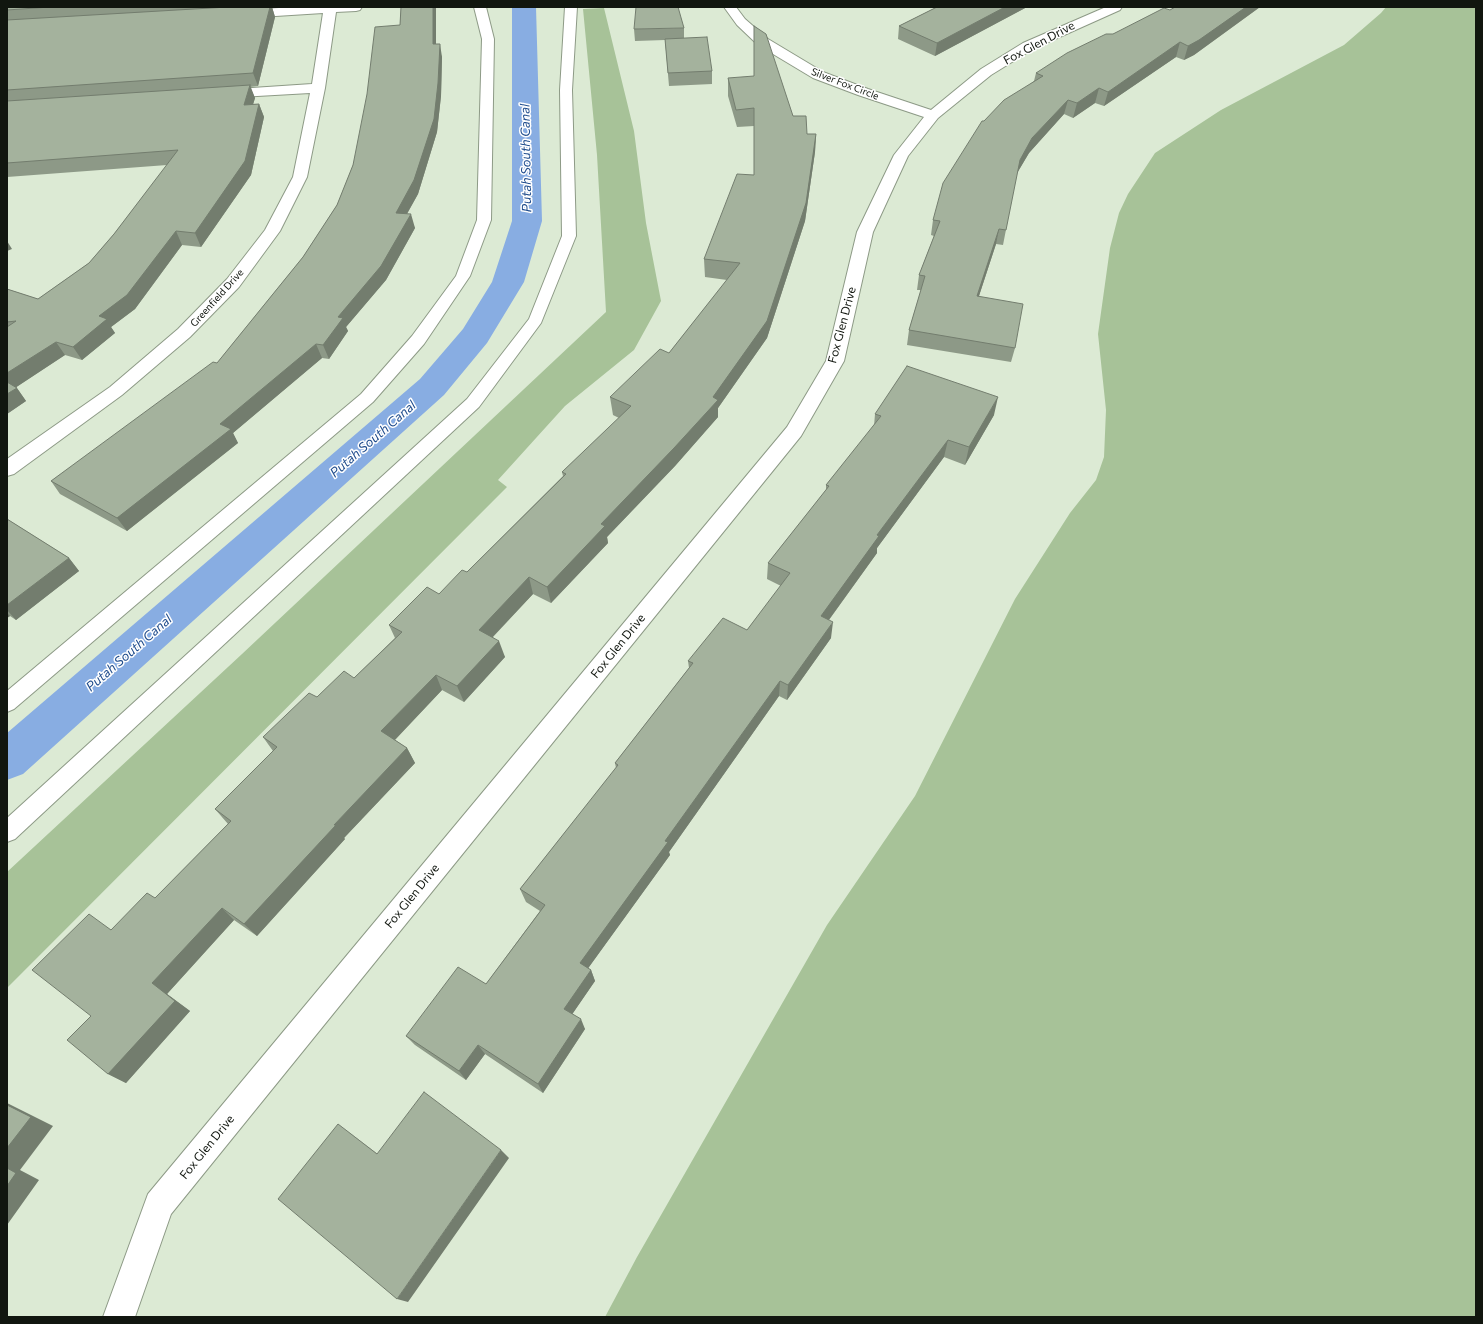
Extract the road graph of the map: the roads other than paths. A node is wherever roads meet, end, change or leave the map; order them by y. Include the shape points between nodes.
1 (356, 7) edge
2 (480, 7) edge
3 (571, 7) edge
4 (730, 7) edge
5 (1116, 7) edge
6 (331, 8) edge
7 (230, 15) edge
8 (318, 88) junction
9 (211, 95) edge
10 (933, 114) junction
11 (7, 469) edge
12 (7, 703) edge
13 (7, 832) edge
14 (119, 1317) edge

1 - 6 street
2 - 12 lane via 488,40 484,220 463,276 418,340 367,398
3 - 13 lane via 566,90 569,236 536,320 473,403
4 - 10 street, Silver Fox Circle via 741,22 763,42 818,75
5 - 10 street, Fox Glen Drive via 1028,46 986,72
6 - 7 street
6 - 8 street, Greenfield Drive
8 - 9 street
8 - 11 street, Greenfield Drive via 300,178 272,231 234,283 184,333 116,391
10 - 14 street, Fox Glen Drive via 902,155 865,232 835,361 794,431 159,1205

